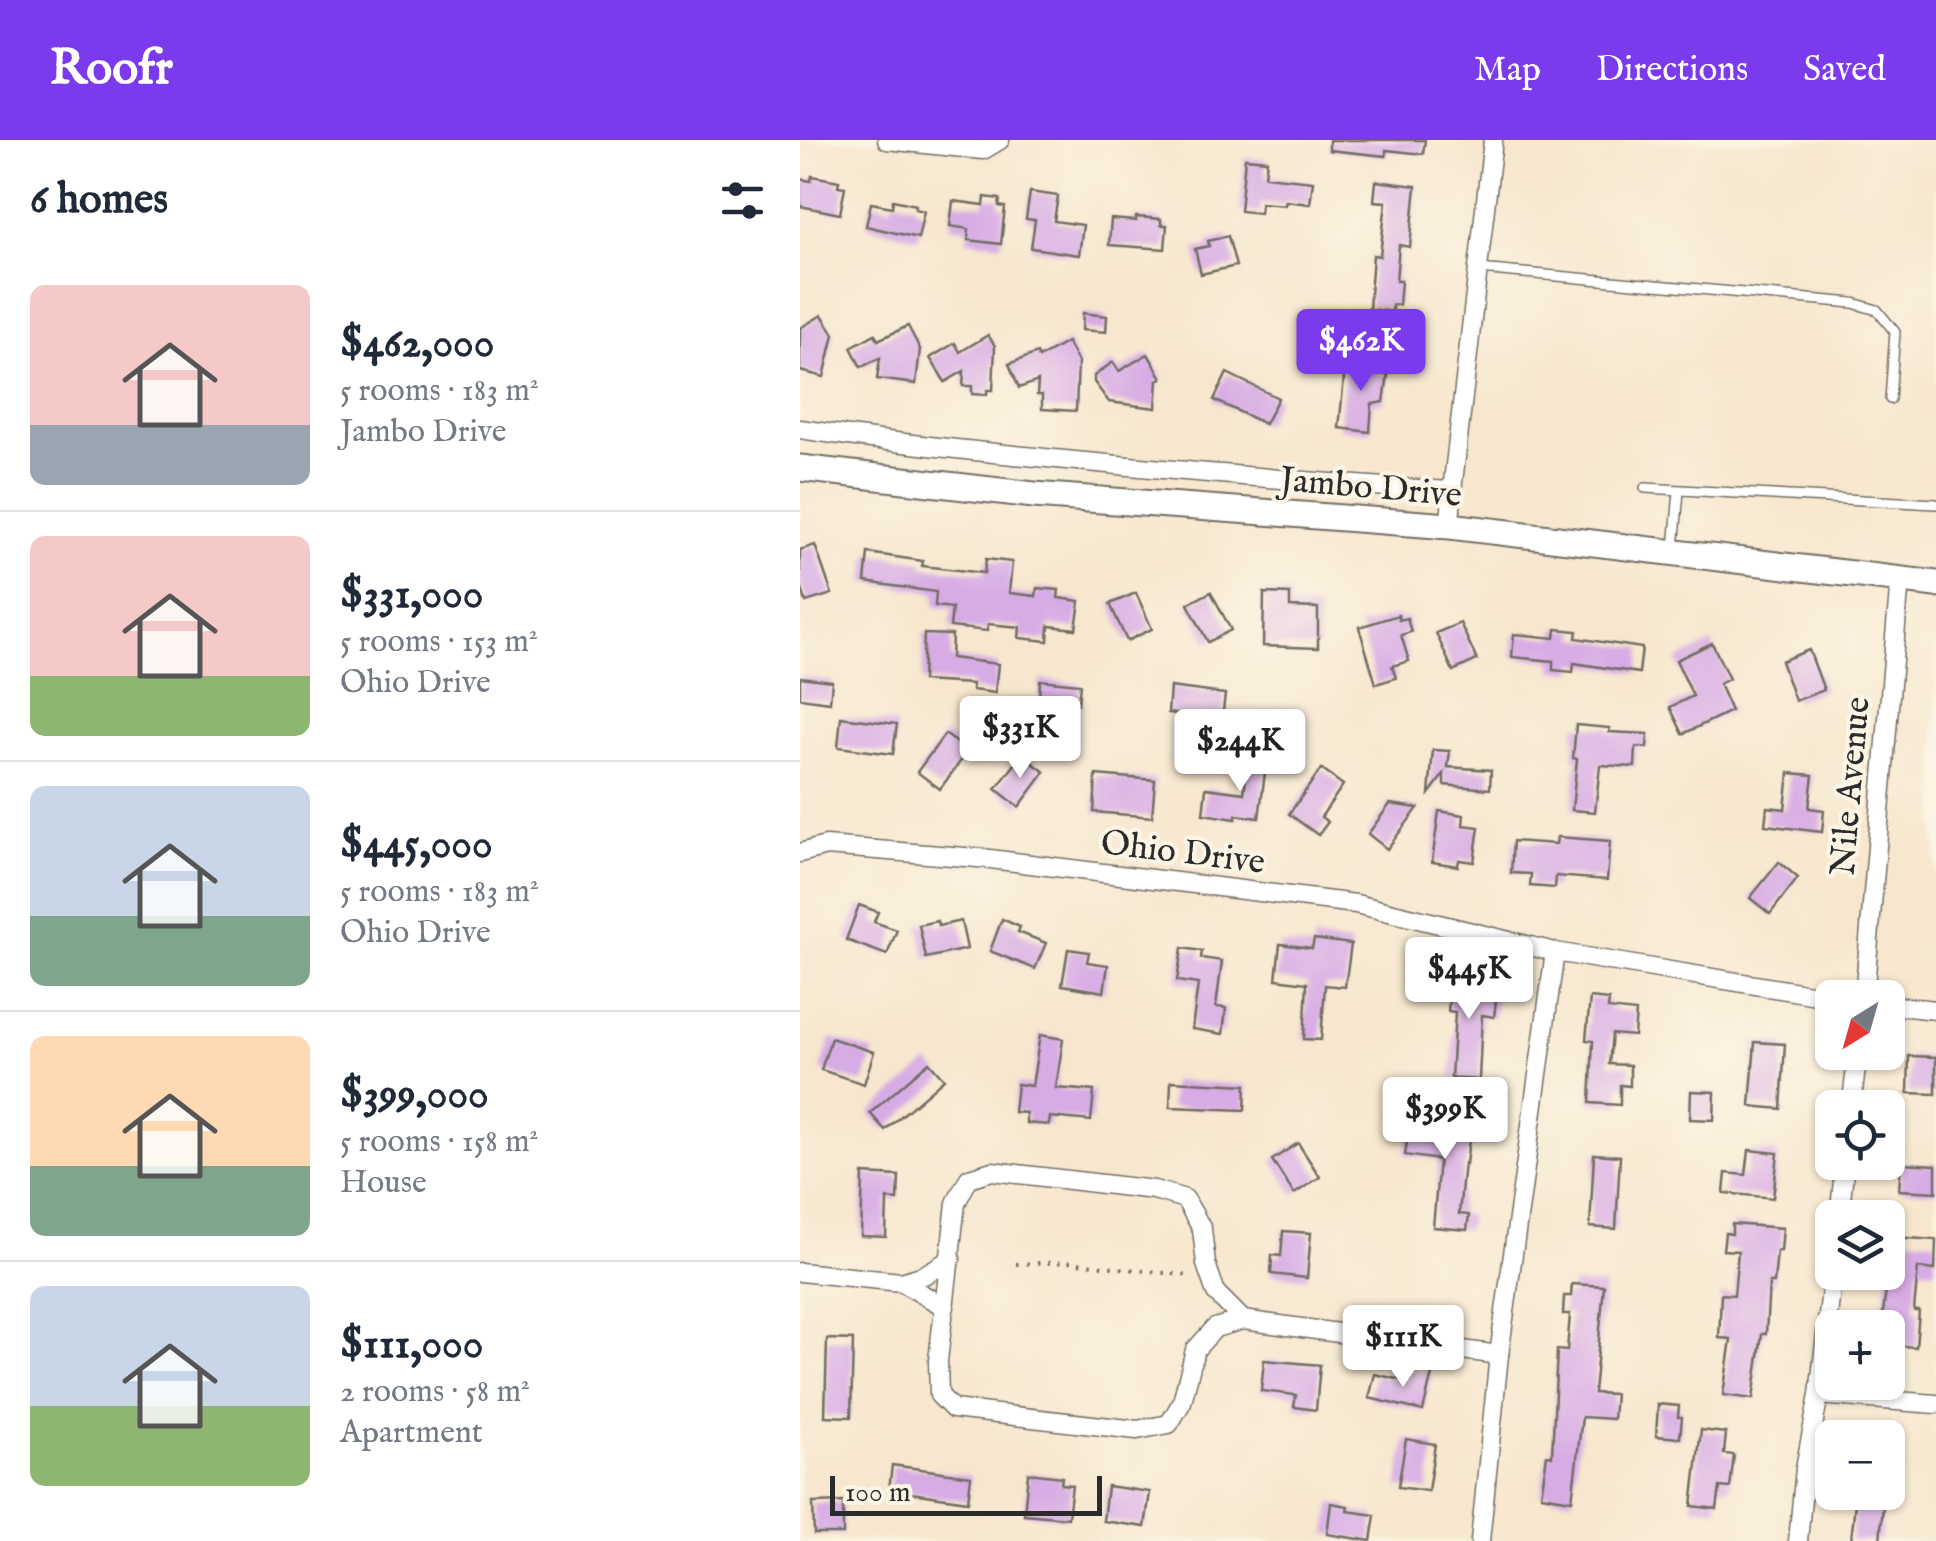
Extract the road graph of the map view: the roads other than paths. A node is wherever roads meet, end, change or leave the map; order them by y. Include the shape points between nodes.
1 (887, 140) edge
2 (1000, 140) edge
3 (1493, 140) edge
4 (1479, 269) junction
5 (1890, 400) dead end
6 (800, 429) edge
7 (800, 468) edge
8 (1645, 488) dead end
9 (1452, 491) junction
10 (1679, 491) junction
11 (1936, 504) edge
12 (1450, 526) junction
13 (1674, 552) junction
14 (1900, 580) junction
15 (1936, 584) edge
16 (800, 853) edge
17 (1555, 952) junction
18 (1866, 980) edge
19 (1815, 995) edge
20 (1905, 1007) edge
21 (1936, 1010) edge
22 (951, 1259) junction
23 (800, 1272) edge
24 (902, 1282) junction
25 (945, 1307) junction
26 (1244, 1320) junction
27 (1500, 1356) junction
28 (1818, 1400) edge
29 (1889, 1400) edge
30 (1936, 1404) edge
31 (1480, 1541) edge
32 (1798, 1541) edge

1 - 2 street via 983,150
3 - 4 street
4 - 5 lane via 1877,310 1894,332
4 - 9 street
6 - 9 street, Jambo Drive via 1335,485
7 - 12 main road, Jambo Drive via 1034,495
8 - 10 lane
9 - 12 street
10 - 11 lane
10 - 13 lane
12 - 13 main road, Jambo Drive
13 - 14 main road, Jambo Drive
14 - 15 main road, Jambo Drive
14 - 18 street, Nile Avenue
16 - 17 street, Ohio Drive via 826,846 990,858 1356,904
17 - 19 street, Ohio Drive
17 - 27 street
20 - 21 street
22 - 24 street
22 - 25 street
22 - 26 street via 956,1203 969,1178 992,1172 1154,1190 1185,1198 1202,1229 1216,1293
23 - 24 street
24 - 25 street
25 - 26 street via 939,1395 953,1409 1137,1430 1169,1424 1195,1350 1215,1328
26 - 27 street
27 - 31 street
28 - 32 street
29 - 30 street

